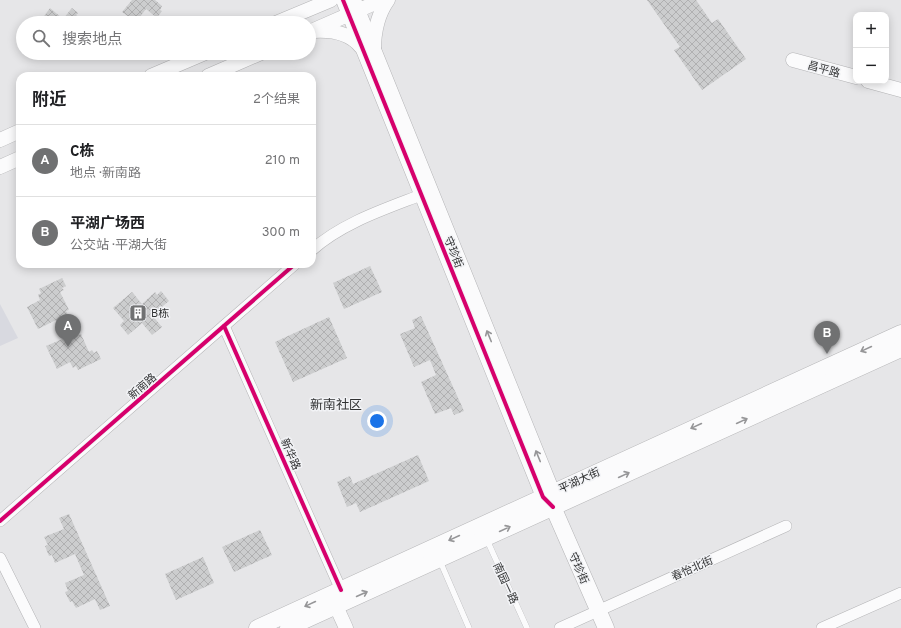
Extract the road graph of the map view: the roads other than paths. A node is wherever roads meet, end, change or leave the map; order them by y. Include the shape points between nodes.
1 (310, 0) edge
2 (331, 0) edge
3 (343, 0) edge
4 (382, 0) edge
5 (388, 0) edge
6 (353, 8) edge
7 (299, 14) junction
8 (294, 16) edge
9 (316, 28) edge
10 (316, 30) edge
11 (368, 50) junction
12 (189, 60) edge
13 (245, 60) edge
14 (793, 60) dead end
15 (160, 72) edge
16 (217, 72) edge
17 (853, 77) edge
18 (879, 84) edge
19 (901, 90) edge
20 (16, 133) edge
21 (0, 140) edge
22 (16, 160) edge
23 (0, 167) edge
24 (421, 194) junction
25 (316, 247) edge
26 (290, 268) edge
27 (224, 326) junction
28 (901, 333) edge
29 (900, 350) edge
30 (550, 499) junction
31 (0, 521) edge
32 (786, 526) dead end
33 (486, 538) junction
34 (0, 558) edge
35 (439, 559) junction
36 (341, 590) junction
37 (901, 593) edge
38 (336, 606) junction
39 (598, 611) junction
40 (35, 628) edge
41 (258, 628) edge
42 (288, 628) edge
43 (346, 628) edge
44 (469, 628) edge
45 (527, 628) edge
46 (560, 628) edge
47 (606, 628) edge
48 (824, 628) edge

1 - 7 street
2 - 7 street
3 - 6 street, 守珍街
4 - 6 street
5 - 11 street via 378,21 374,42
6 - 9 street
6 - 11 street, 守珍街
7 - 8 street
10 - 11 street via 342,34
11 - 24 street, 守珍街
30 -> 11 street, 守珍街
12 - 15 street
13 - 16 street
14 - 17 street, 昌平路
18 - 19 street
20 - 21 street
22 - 23 street
24 - 25 street via 339,230
24 - 30 street, 守珍街
26 - 27 street, 新南路
27 - 31 street, 新南路
27 - 36 street, 新华路
28 -> 30 main road, 平湖大街
30 -> 29 main road, 平湖大街
33 -> 30 main road, 平湖大街
30 -> 36 main road, 平湖大街
30 - 39 main road, 守珍街
32 - 39 street, 春怡北街
33 - 35 main road, 平湖大街
33 - 45 lane, 南园一路
34 - 40 street
38 -> 35 main road, 平湖大街
35 - 44 lane
36 -> 41 main road, 平湖大街
37 - 48 street
38 - 42 main road, 平湖大街
38 - 43 street
39 - 46 street, 春怡北街
39 - 47 main road, 守珍街

